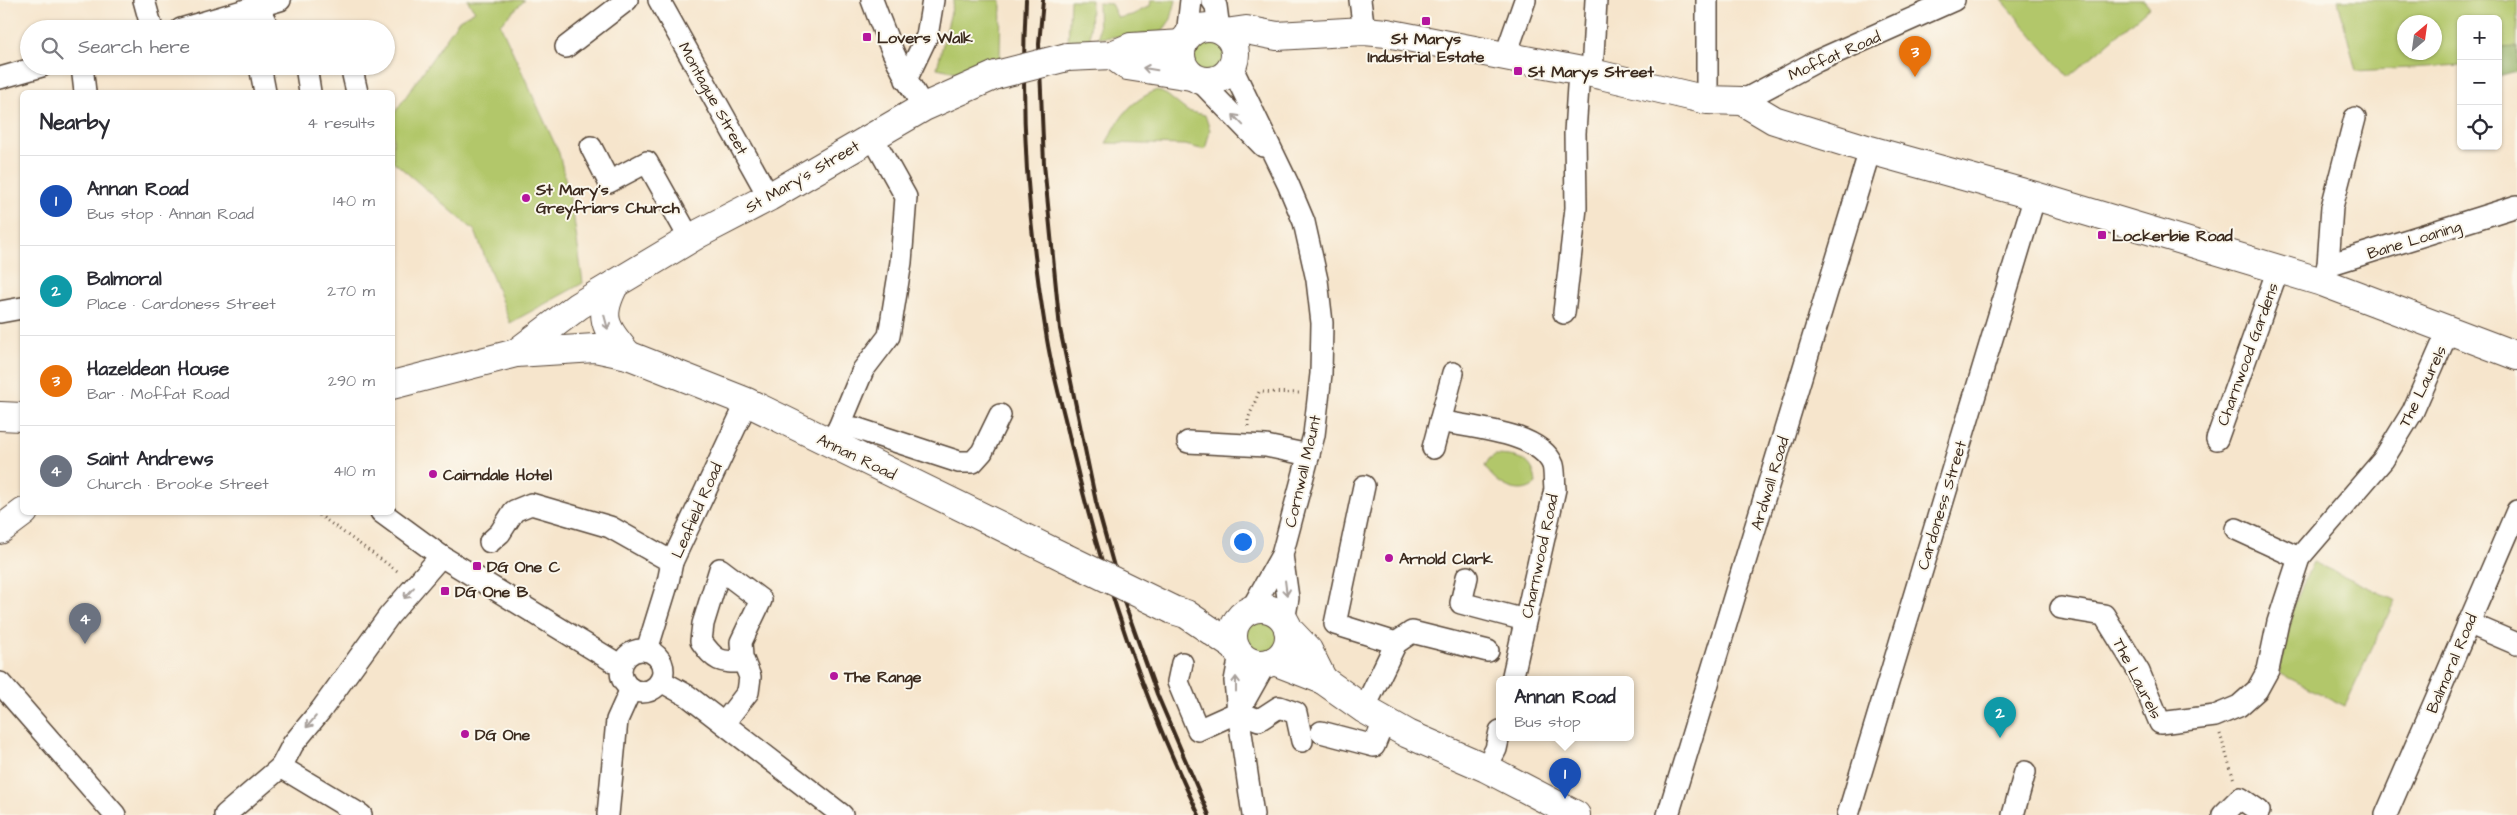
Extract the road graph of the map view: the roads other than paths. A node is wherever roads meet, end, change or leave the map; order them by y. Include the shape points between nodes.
1 (144, 0) edge
2 (280, 0) edge
3 (627, 0) edge
4 (659, 0) edge
5 (872, 0) edge
6 (933, 0) edge
7 (1191, 0) edge
8 (1212, 0) edge
9 (1360, 0) edge
10 (1525, 0) edge
11 (1596, 0) edge
12 (1707, 0) edge
13 (1954, 0) edge
14 (258, 7) junction
15 (150, 20) edge
16 (212, 20) edge
17 (264, 20) edge
18 (1222, 31) junction
19 (1364, 31) junction
20 (1278, 36) junction
21 (1185, 40) junction
22 (566, 47) dead end
23 (1112, 55) junction
24 (1505, 57) junction
25 (1233, 64) junction
26 (20, 72) edge
27 (1586, 72) junction
28 (83, 75) edge
29 (262, 75) edge
30 (307, 75) edge
31 (353, 75) edge
32 (0, 78) edge
33 (1195, 78) junction
34 (906, 80) junction
35 (85, 90) edge
36 (265, 90) edge
37 (310, 90) edge
38 (357, 90) edge
39 (1707, 100) junction
40 (1742, 101) junction
41 (924, 107) junction
42 (2355, 118) dead end
43 (872, 136) junction
44 (591, 147) dead end
45 (1870, 150) junction
46 (1272, 155) junction
47 (2035, 196) junction
48 (770, 197) junction
49 (2517, 206) edge
50 (690, 239) junction
51 (2278, 268) junction
52 (2325, 274) junction
53 (615, 284) junction
54 (20, 308) edge
55 (0, 312) edge
56 (1564, 313) dead end
57 (2449, 329) junction
58 (516, 353) junction
59 (628, 355) junction
60 (2517, 356) edge
61 (1453, 373) dead end
62 (395, 384) edge
63 (747, 402) junction
64 (1000, 415) dead end
65 (0, 416) edge
66 (20, 417) edge
67 (1440, 421) junction
68 (835, 436) junction
69 (2217, 439) dead end
70 (1188, 442) dead end
71 (1433, 448) dead end
72 (1309, 455) junction
73 (1364, 486) dead end
74 (2517, 511) edge
75 (20, 515) edge
76 (385, 515) edge
77 (2236, 529) dead end
78 (0, 530) edge
79 (490, 542) dead end
80 (1282, 555) junction
81 (441, 556) junction
82 (2299, 558) junction
83 (672, 562) junction
84 (1467, 577) dead end
85 (2061, 608) dead end
86 (1179, 612) junction
87 (1247, 612) junction
88 (1525, 620) junction
89 (2468, 623) junction
90 (1286, 625) junction
91 (1396, 644) junction
92 (2517, 644) edge
93 (647, 650) junction
94 (1237, 651) junction
95 (1488, 651) dead end
96 (744, 662) dead end
97 (1182, 663) dead end
98 (1270, 663) junction
99 (621, 666) junction
100 (1513, 676) edge
101 (1323, 680) junction
102 (661, 681) junction
103 (0, 683) edge
104 (631, 689) junction
105 (1238, 712) junction
106 (1374, 715) junction
107 (724, 723) junction
108 (1321, 732) dead end
109 (1302, 741) dead end
110 (1498, 741) edge
111 (281, 767) junction
112 (1486, 768) junction
113 (2025, 772) dead end
114 (2259, 811) dead end
115 (115, 815) edge
116 (225, 815) edge
117 (361, 815) edge
118 (608, 815) edge
119 (842, 815) edge
120 (1252, 815) edge
121 (1576, 815) edge
122 (1668, 815) edge
123 (1848, 815) edge
124 (2014, 815) edge
125 (2223, 815) edge
126 (2386, 815) edge

1 - 15 street
2 - 14 street
3 - 22 street
4 - 48 street, Montague Street
5 - 34 street
6 - 34 street via 927,36
7 - 21 street
8 - 18 street
9 - 19 street
10 - 24 street
11 - 27 street
12 - 39 street
13 - 40 street, Moffat Road via 1817,61
14 - 16 street
14 - 17 street
18 - 20 main road via 1246,30
18 - 21 main road via 1202,27
18 - 25 main road via 1234,45
19 - 20 main road
19 - 24 main road
20 - 25 main road
21 - 23 main road, St Mary's Street via 1131,47
21 - 33 main road via 1182,61
33 -> 23 main road via 1127,66
23 - 41 main road, St Mary's Street, bridge via 1067,57 996,74
24 - 27 main road
25 - 33 main road via 1218,80
25 - 46 street, Cornwall Mount
26 - 32 street
27 - 39 main road
27 - 56 street via 1575,132 1576,208
28 - 35 street
29 - 36 street
30 - 37 street
31 - 38 street
46 -> 33 street, Cornwall Mount
34 - 41 street
39 - 40 main road
40 - 45 main road via 1774,120
41 - 43 main road, St Mary's Street
42 - 52 street via 2332,207
43 - 48 main road, St Mary's Street
43 - 68 street via 906,197 901,262 890,336 863,370
44 - 50 street via 609,182 647,162
45 - 47 main road
45 - 122 street, Ardwall Road
46 - 72 street, Cornwall Mount via 1304,222 1317,280 1322,323 1321,374
47 - 51 main road
47 - 123 street, Cardoness Street
48 - 50 main road, St Mary's Street
49 - 52 street, Bane Loaning
50 - 53 main road, St Mary's Street
51 - 52 main road
51 - 69 street, Charnwood Gardens
52 - 57 main road
53 - 58 main road, St Mary's Street via 578,306
53 -> 59 main road via 603,315 606,327
54 - 55 street
57 - 60 main road
57 - 82 street, The Laurels via 2414,411 2383,460
58 - 59 main road, Annan Road via 595,348
58 - 62 main road
59 - 63 main road, Annan Road
61 - 67 street
63 - 68 main road, Annan Road
63 - 83 street, Leafield Road
64 - 68 street via 982,452 972,462 959,462 855,428
65 - 66 main road
67 - 71 street
67 - 88 street, Charnwood Road via 1520,438 1541,448 1553,466 1555,489
68 - 86 main road, Annan Road, bridge via 1064,557
70 - 72 street via 1266,446
72 - 80 street, Cornwall Mount
73 - 91 street via 1335,624
74 - 89 street, Balmoral Road
75 - 78 main road
76 - 81 street
77 - 82 street
79 - 83 street via 514,511 530,504 610,527
80 - 87 street, Cornwall Mount
80 -> 90 street, Cornwall Mount via 1288,598
81 - 99 street
81 -> 111 street via 389,616 321,710 292,744
82 - 85 street, The Laurels via 2278,622 2268,670 2258,690 2239,706 2215,716 2160,724 2139,672 2104,615
83 - 93 street, Leafield Road
84 - 88 street via 1461,603
86 - 87 main road, Annan Road
86 - 94 main road, Annan Road
87 - 90 main road via 1269,610
87 - 94 main road via 1234,629
88 - 100 street, Charnwood Road
89 - 92 street
89 - 126 street, Balmoral Road
90 - 98 main road via 1287,648
90 - 101 main road via 1308,650
91 - 95 street via 1412,632
91 - 106 street
93 - 99 street via 628,655
93 - 102 street via 662,662
94 - 98 main road via 1247,661
105 -> 94 street
96 - 107 street via 750,677 748,692
97 - 105 street via 1178,682 1198,730
98 - 101 main road
98 - 105 street
99 - 104 street via 622,679
101 - 106 main road
102 - 104 street via 651,691
102 - 107 street
103 - 115 street
104 - 118 street via 617,720
105 - 109 street via 1259,720 1279,707 1296,713
105 - 120 street
106 - 108 street via 1374,746
106 - 112 main road via 1408,734
107 - 119 street
110 - 112 street
111 - 116 street
111 - 117 street
112 - 121 main road
113 - 124 street
114 - 125 street via 2240,798

